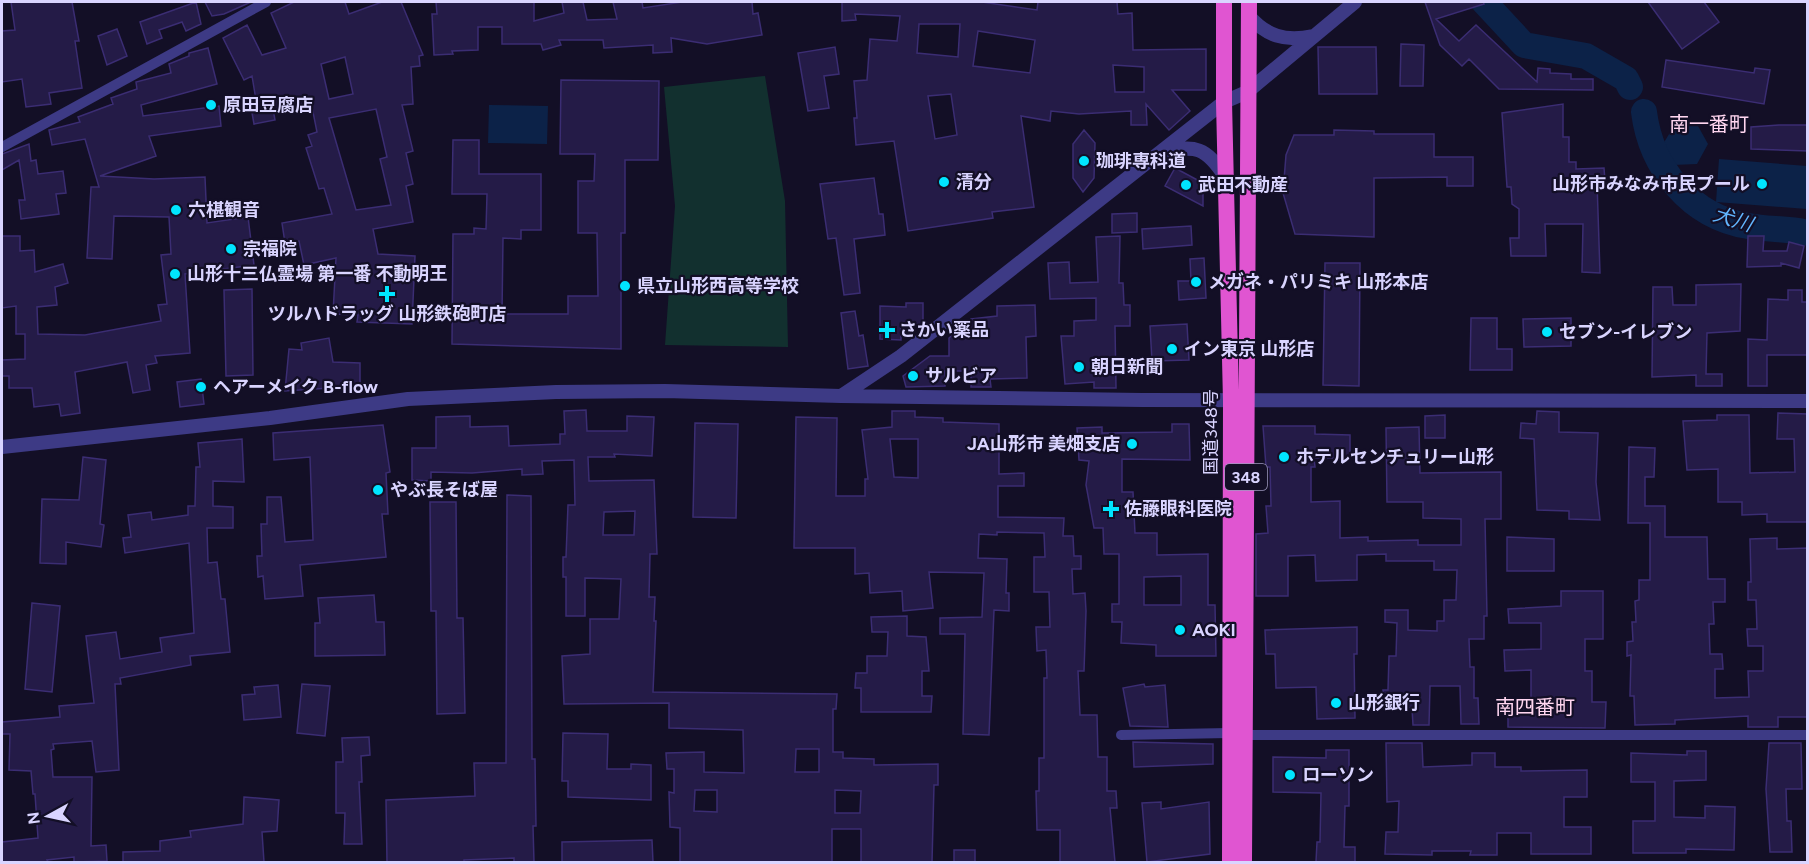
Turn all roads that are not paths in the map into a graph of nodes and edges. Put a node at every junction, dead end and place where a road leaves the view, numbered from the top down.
1 (266, 2) edge
2 (1224, 2) edge
3 (1355, 2) edge
4 (1249, 8) edge
5 (1316, 36) junction
6 (1247, 92) junction
7 (1224, 102) junction
8 (2, 147) edge
9 (1155, 154) junction
10 (1227, 180) junction
11 (841, 396) junction
12 (1239, 400) junction
13 (1808, 401) edge
14 (2, 447) edge
15 (1236, 734) junction
16 (1121, 735) dead end
17 (1808, 735) edge
18 (1230, 862) edge
19 (1244, 862) edge

1 - 8 street
2 - 7 highway, 国道348号 / 348
3 - 5 street
4 - 5 street
4 - 6 highway, 国道348号 / 348
5 - 6 street
6 - 7 street
6 - 12 highway, 国道348号 / 348
7 - 9 street
7 - 10 highway, 国道348号 / 348
9 - 10 street
9 - 11 street
10 - 12 highway, 国道348号 / 348
11 - 12 street
11 - 14 street
12 - 13 street
12 - 15 highway, 国道348号 / 348
15 - 16 street
15 - 17 street
15 - 18 highway, 国道348号 / 348
15 - 19 highway, 国道348号 / 348

